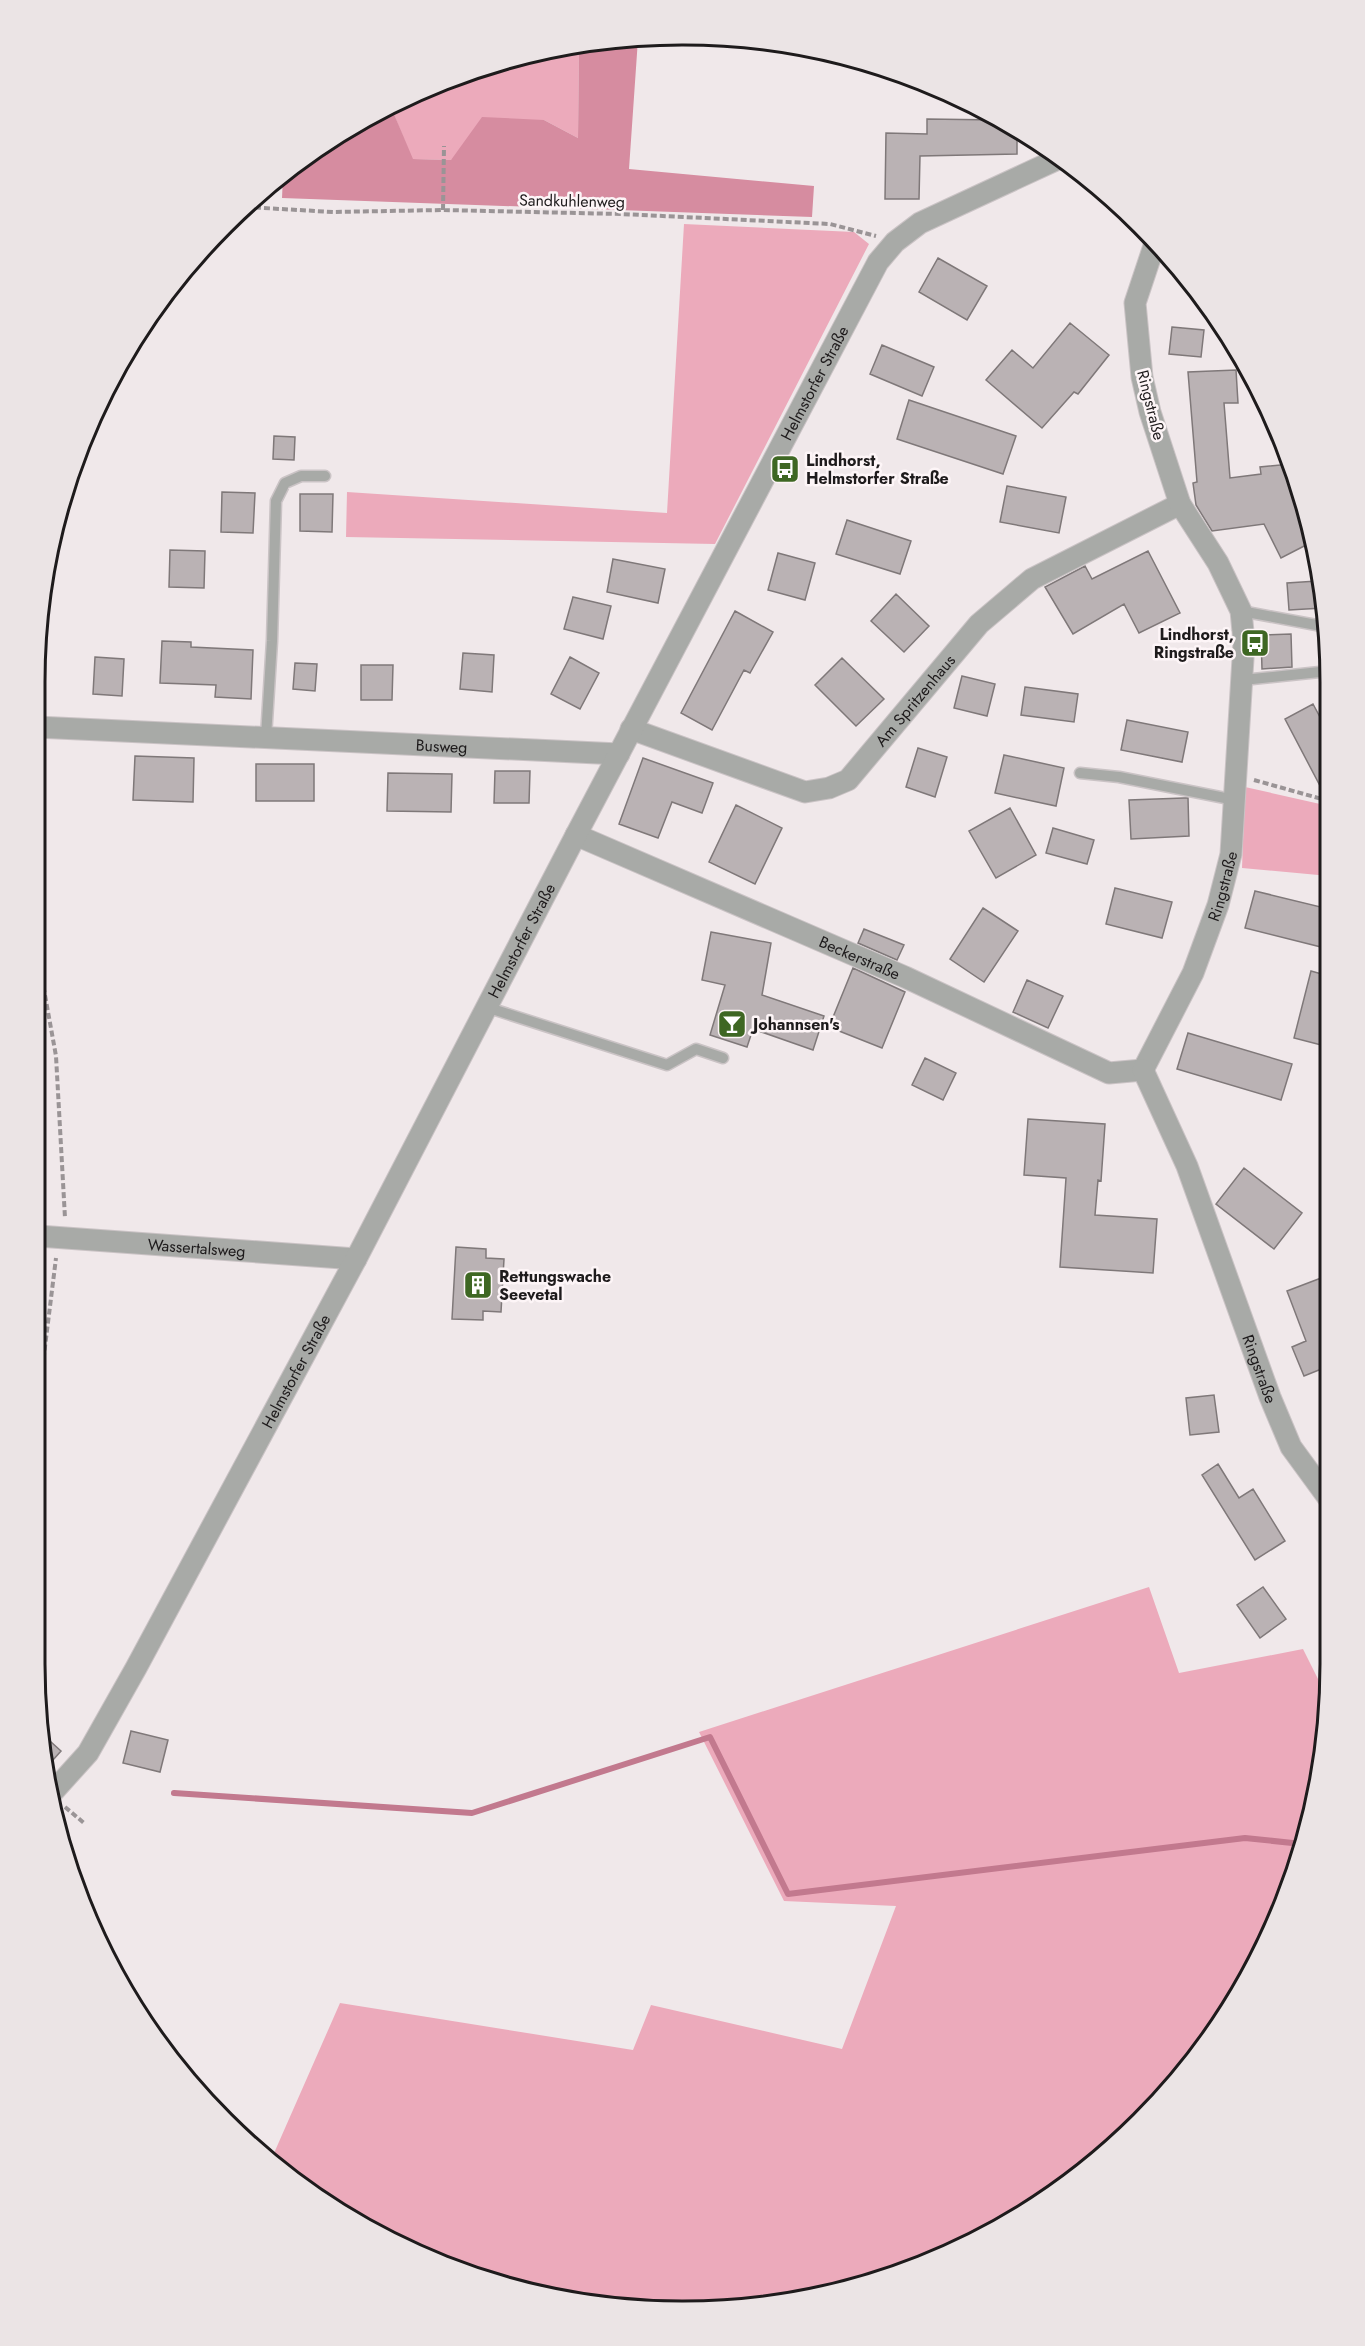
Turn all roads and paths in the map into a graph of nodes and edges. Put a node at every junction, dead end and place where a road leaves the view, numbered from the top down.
1 (444, 146) dead end
2 (1051, 162) edge
3 (257, 208) edge
4 (443, 210) junction
5 (895, 242) junction
6 (1152, 252) edge
7 (325, 476) dead end
8 (1180, 504) junction
9 (1241, 611) junction
10 (1317, 625) edge
11 (1320, 672) edge
12 (1243, 680) junction
13 (45, 727) edge
14 (631, 729) junction
15 (267, 737) junction
16 (619, 754) junction
17 (1080, 773) dead end
18 (1236, 774) junction
19 (1320, 798) edge
20 (1235, 800) junction
21 (576, 835) junction
22 (45, 995) edge
23 (486, 1007) junction
24 (723, 1058) dead end
25 (1143, 1070) junction
26 (45, 1237) edge
27 (61, 1238) junction
28 (356, 1259) junction
29 (45, 1341) edge
30 (1320, 1487) edge
31 (57, 1787) edge

1 - 4 path
2 - 5 street, Helmstorfer Straße
3 - 4 path, Sandkuhlenweg
4 - 5 path, Sandkuhlenweg
5 - 14 street, Helmstorfer Straße
6 - 8 street, Ringstraße
7 - 15 lane
8 - 9 street, Ringstraße
8 - 14 street, Am Spritzenhaus
9 - 10 lane
9 - 12 street, Ringstraße
11 - 12 lane
12 - 18 street, Ringstraße
13 - 15 street, Busweg
14 - 16 street, Helmstorfer Straße
15 - 16 street, Busweg
16 - 21 street, Helmstorfer Straße
17 - 20 lane
18 - 19 path
18 - 20 street, Ringstraße
20 - 25 street, Ringstraße
21 - 23 street, Helmstorfer Straße
21 - 25 street, Beckerstraße
22 - 27 path
23 - 24 lane
23 - 28 street, Helmstorfer Straße
25 - 30 street, Ringstraße
26 - 27 street, Wassertalsweg
27 - 28 street, Wassertalsweg
27 - 29 path
28 - 31 street, Helmstorfer Straße

